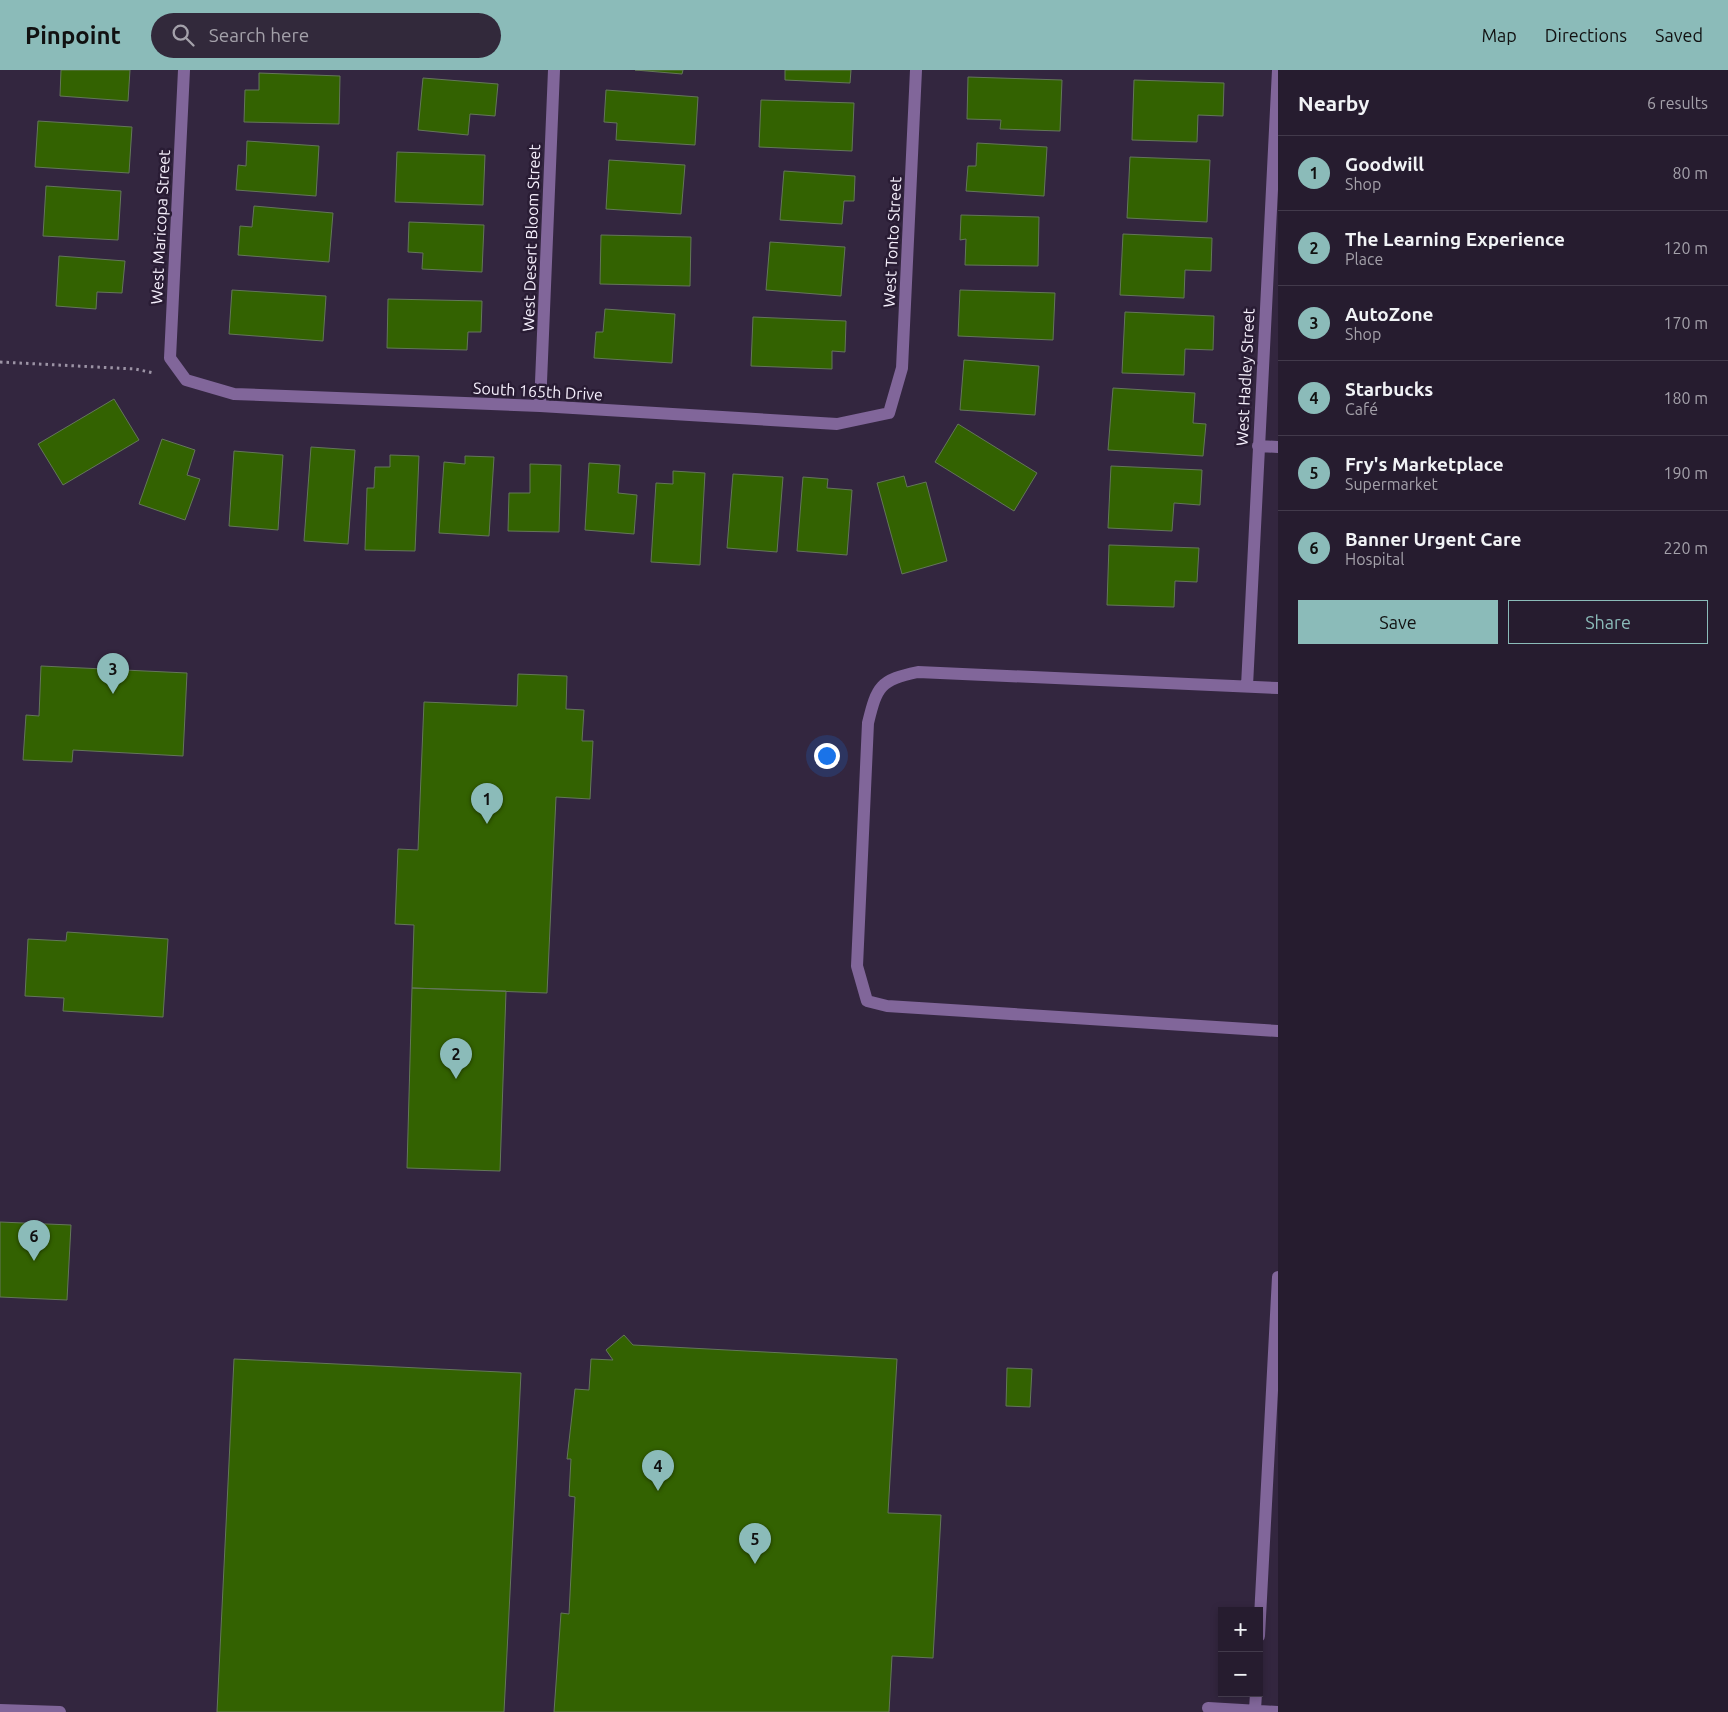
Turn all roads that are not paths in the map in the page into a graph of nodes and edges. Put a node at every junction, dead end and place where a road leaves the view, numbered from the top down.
1 (184, 70) edge
2 (554, 70) edge
3 (916, 70) edge
4 (1278, 70) edge
5 (186, 380) joint
6 (540, 406) junction
7 (889, 413) joint
8 (1258, 446) junction
9 (1278, 447) edge
10 (1247, 686) junction
11 (1278, 688) edge
12 (1278, 1030) edge
13 (1278, 1278) edge
14 (1278, 1291) edge
15 (1261, 1607) edge
16 (1256, 1697) edge
17 (1208, 1708) dead end
18 (0, 1710) edge
19 (1255, 1710) junction
20 (60, 1712) edge
21 (1278, 1712) edge

1 - 5 street, West Maricopa Street
2 - 6 street, West Desert Bloom Street
3 - 7 street, West Tonto Street
4 - 8 street, West Hadley Street
5 - 6 street, South 165th Drive
6 - 7 street, South 165th Drive
8 - 9 street
8 - 10 street, West Hadley Street
10 - 11 street
10 - 12 street
13 - 14 street
14 - 15 street
16 - 19 street
17 - 19 street
18 - 20 street
19 - 21 street

